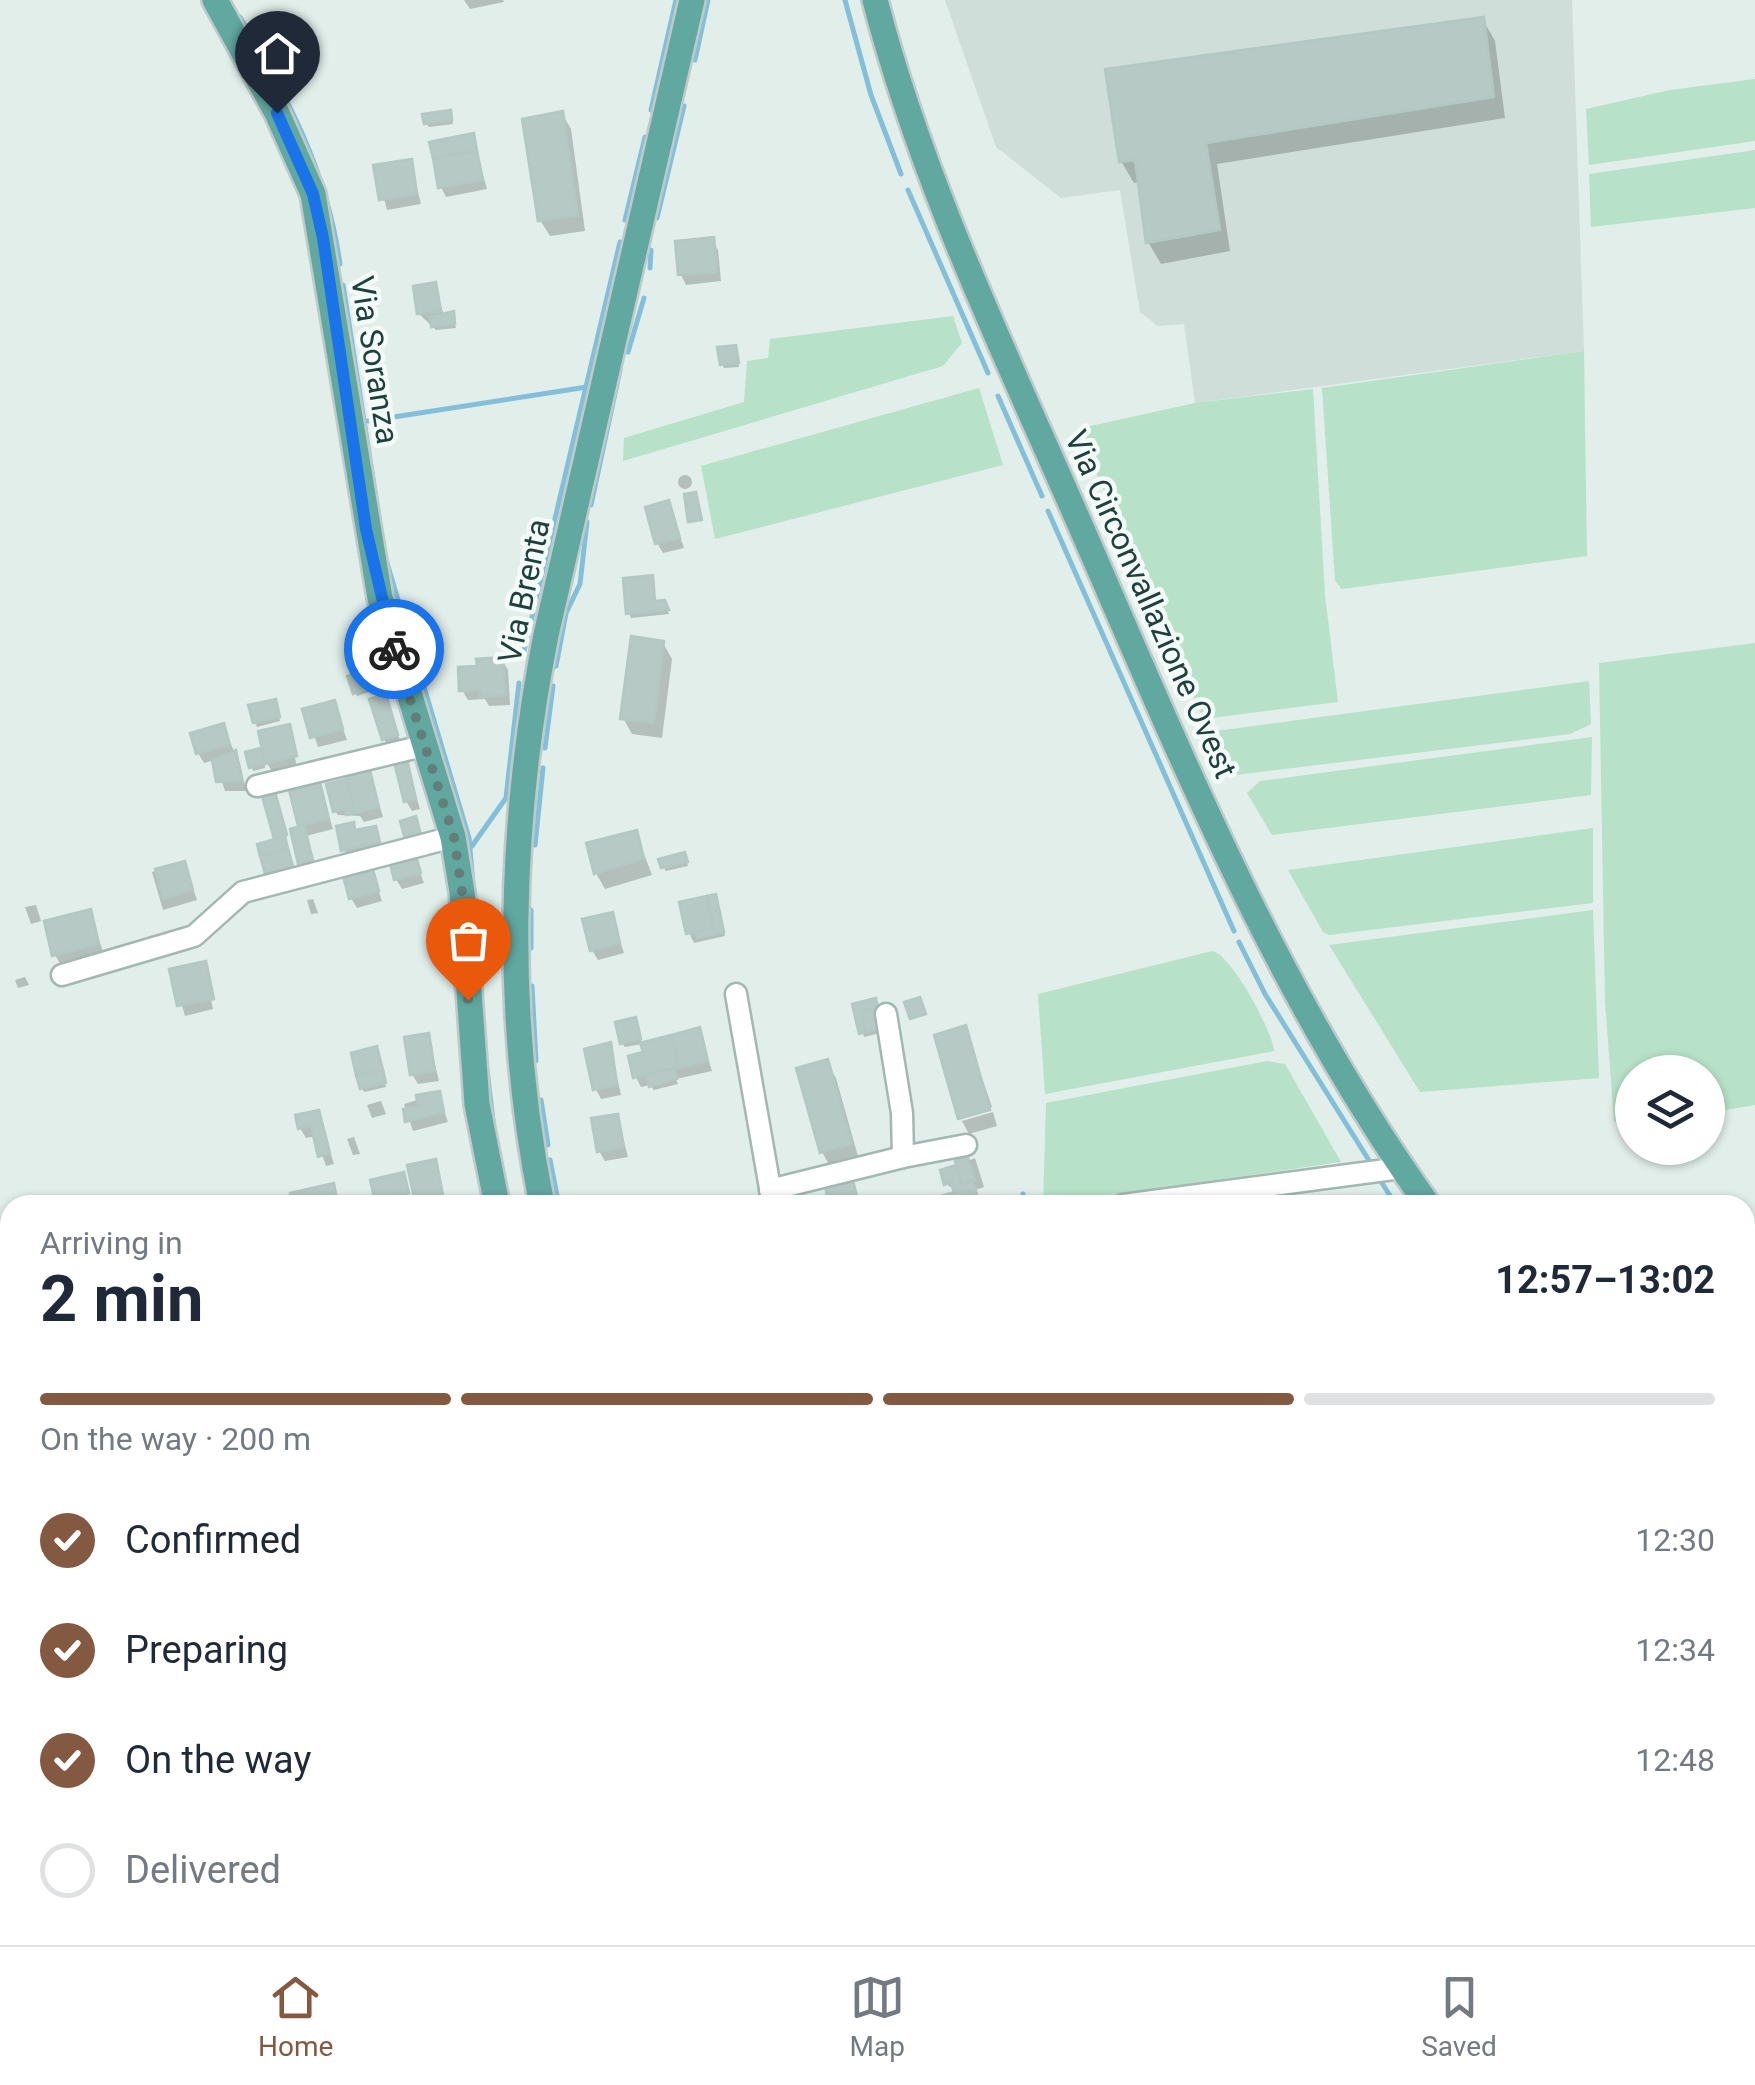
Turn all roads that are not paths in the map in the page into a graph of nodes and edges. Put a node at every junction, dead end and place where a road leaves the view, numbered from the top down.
1 (215, 0) edge
2 (692, 0) edge
3 (875, 0) edge
4 (427, 745) junction
5 (258, 786) dead end
6 (454, 837) junction
7 (62, 975) dead end
8 (736, 994) dead end
9 (886, 1014) dead end
10 (966, 1145) dead end
11 (903, 1157) junction
12 (1401, 1168) junction
13 (494, 1195) edge
14 (540, 1195) edge
15 (772, 1195) edge
16 (779, 1195) edge
17 (1197, 1195) edge
18 (1421, 1195) edge

1 - 4 main road, Via Soranza
2 - 14 main road, Via Brenta
3 - 12 main road, Via Circonvallazione Ovest
4 - 5 street
4 - 6 main road, Via Soranza
6 - 7 street
6 - 13 main road, Via Soranza
8 - 15 street
9 - 11 street
10 - 11 street
11 - 16 street
12 - 17 street
12 - 18 main road, Via Circonvallazione Ovest

